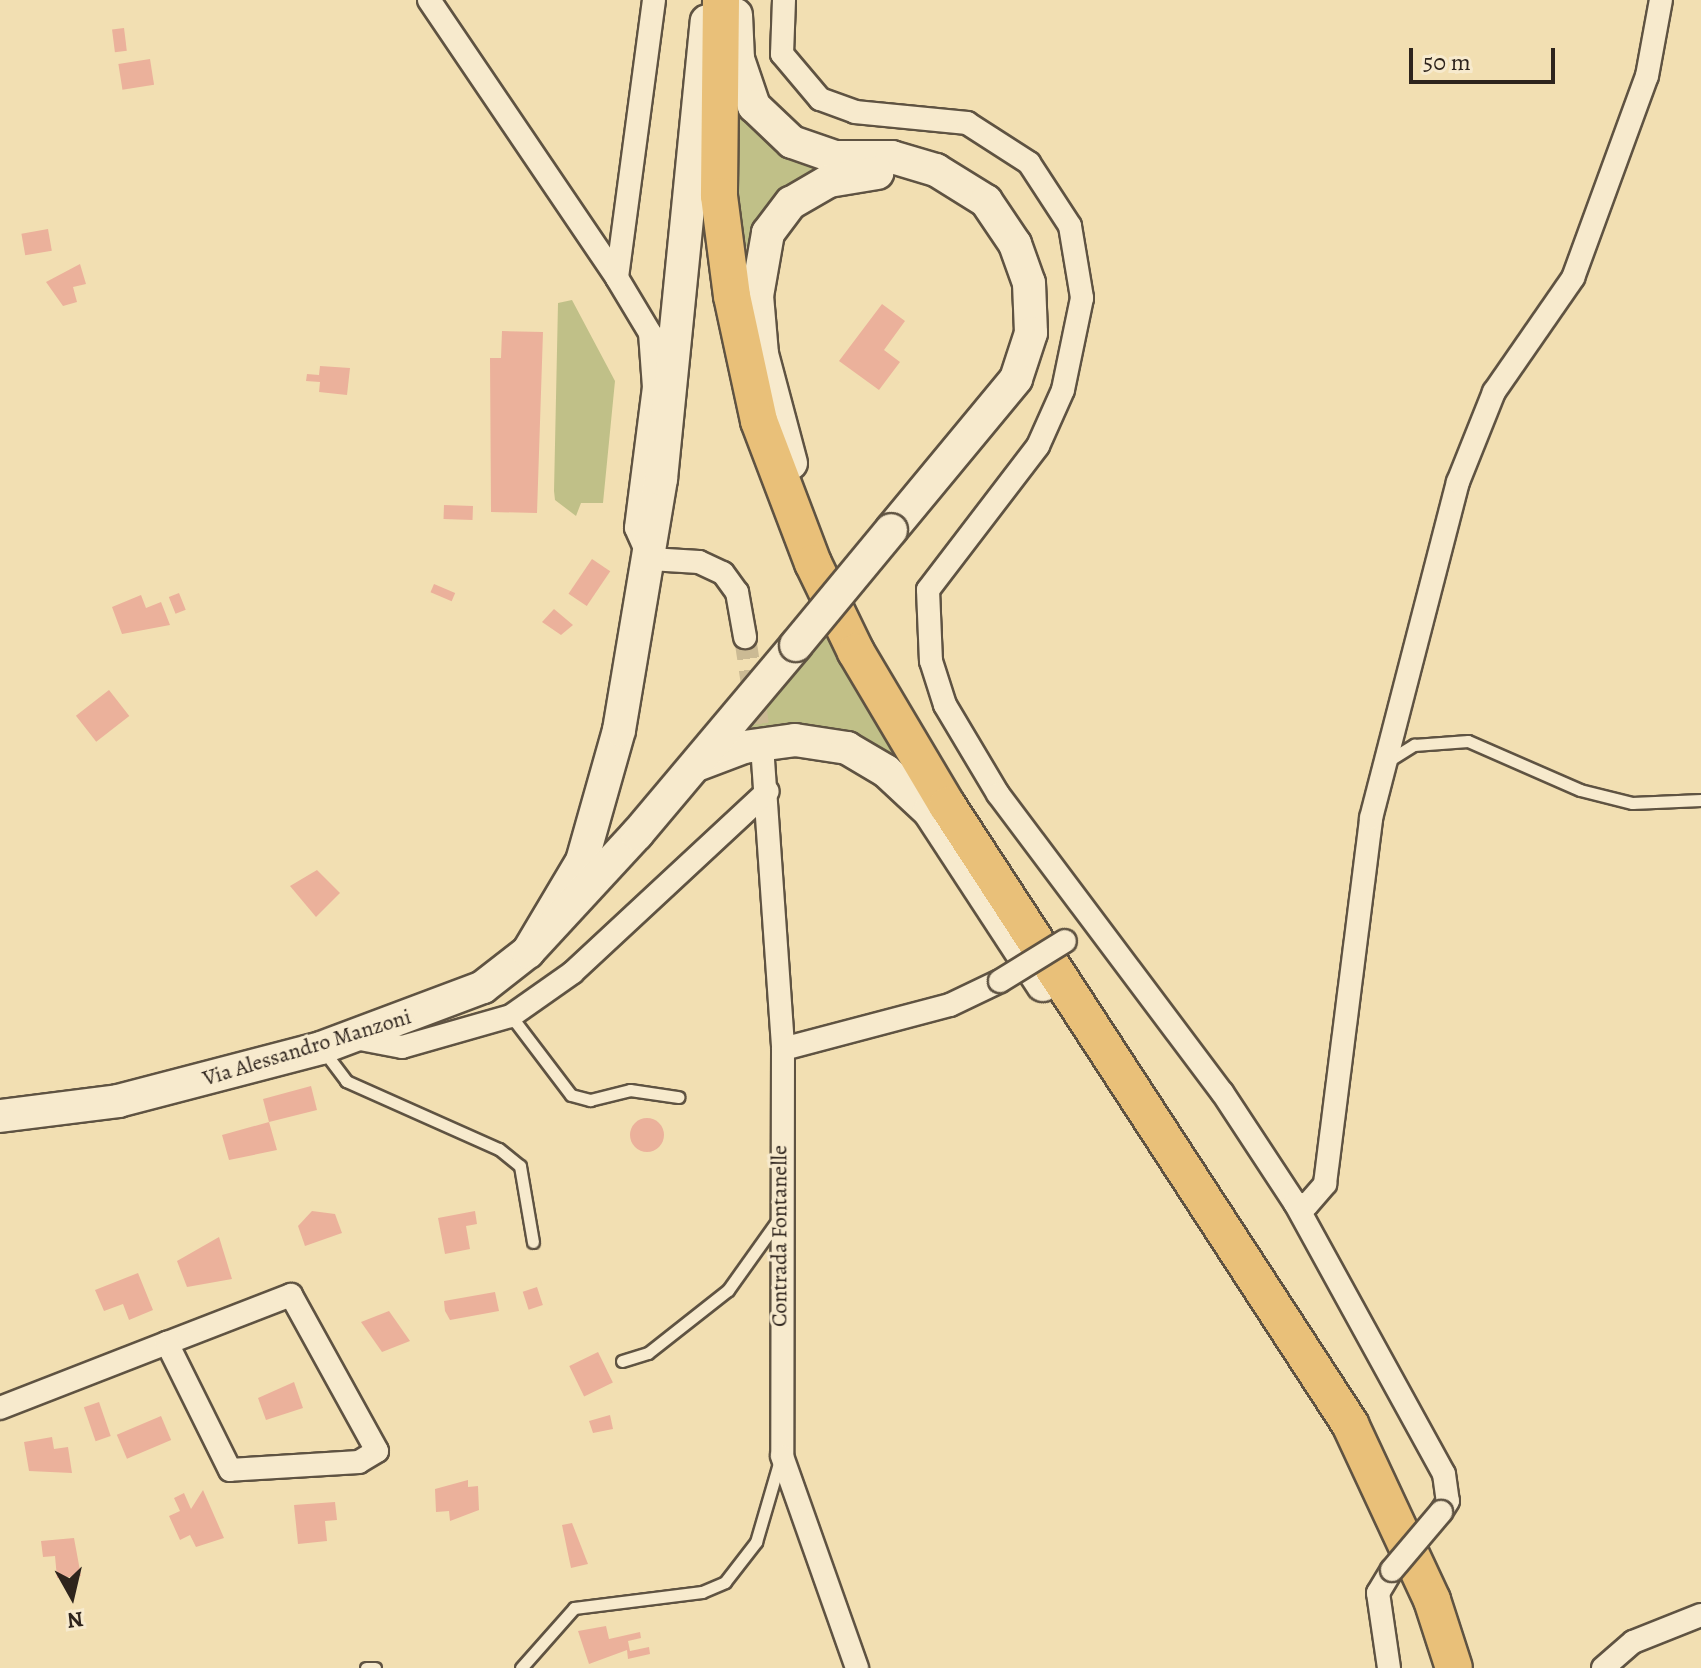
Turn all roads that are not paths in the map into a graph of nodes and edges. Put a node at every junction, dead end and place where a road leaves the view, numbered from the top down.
1 (429, 0) edge
2 (654, 0) edge
3 (709, 0) edge
4 (721, 0) edge
5 (737, 0) edge
6 (784, 0) edge
7 (1661, 0) edge
8 (936, 170) junction
9 (617, 278) junction
10 (791, 506) junction
11 (650, 559) junction
12 (745, 637) tunnel mouth
13 (763, 760) tunnel mouth
14 (1388, 761) junction
15 (699, 764) junction
16 (768, 791) junction
17 (1701, 800) edge
18 (1092, 928) junction
19 (528, 952) junction
20 (511, 1016) junction
21 (355, 1038) junction
22 (321, 1048) junction
23 (783, 1049) junction
24 (678, 1097) dead end
25 (118, 1101) junction
26 (0, 1116) edge
27 (0, 1139) edge
28 (1295, 1203) junction
29 (1209, 1210) junction
30 (778, 1219) junction
31 (533, 1242) dead end
32 (167, 1343) junction
33 (622, 1361) dead end
34 (0, 1408) edge
35 (782, 1456) junction
36 (1701, 1615) edge
37 (366, 1668) edge
38 (375, 1668) edge
39 (521, 1668) edge
40 (857, 1668) edge
41 (1389, 1668) edge
42 (1454, 1668) edge
43 (1603, 1668) edge

1 - 9 street
2 - 9 street
3 - 11 main road
4 - 10 main road
5 - 8 main road
6 - 18 street
7 - 14 street
8 - 10 main road
8 - 15 main road, bridge
9 - 11 street
10 - 29 main road
11 - 12 street
11 - 19 main road
13 - 16 street, Contrada Fontanelle
14 - 17 lane
14 - 28 street
15 - 19 main road
15 - 29 main road
16 - 20 street
16 - 23 street, Contrada Fontanelle
18 - 23 street, bridge
18 - 28 street
19 - 21 main road, Via Alessandro Manzoni
20 - 21 street
20 - 24 lane
21 - 22 main road, Via Alessandro Manzoni
22 - 25 main road, Via Alessandro Manzoni
22 - 31 lane
23 - 30 street, Contrada Fontanelle
25 - 26 main road, Via Alessandro Manzoni
25 - 27 main road, Via Alessandro Manzoni
28 - 41 street, bridge
29 - 42 main road
30 - 33 lane
30 - 35 street, Contrada Fontanelle
32 - 32 street
32 - 34 street
35 - 39 lane
35 - 40 street, Contrada Fontanelle
36 - 43 street
37 - 38 lane

